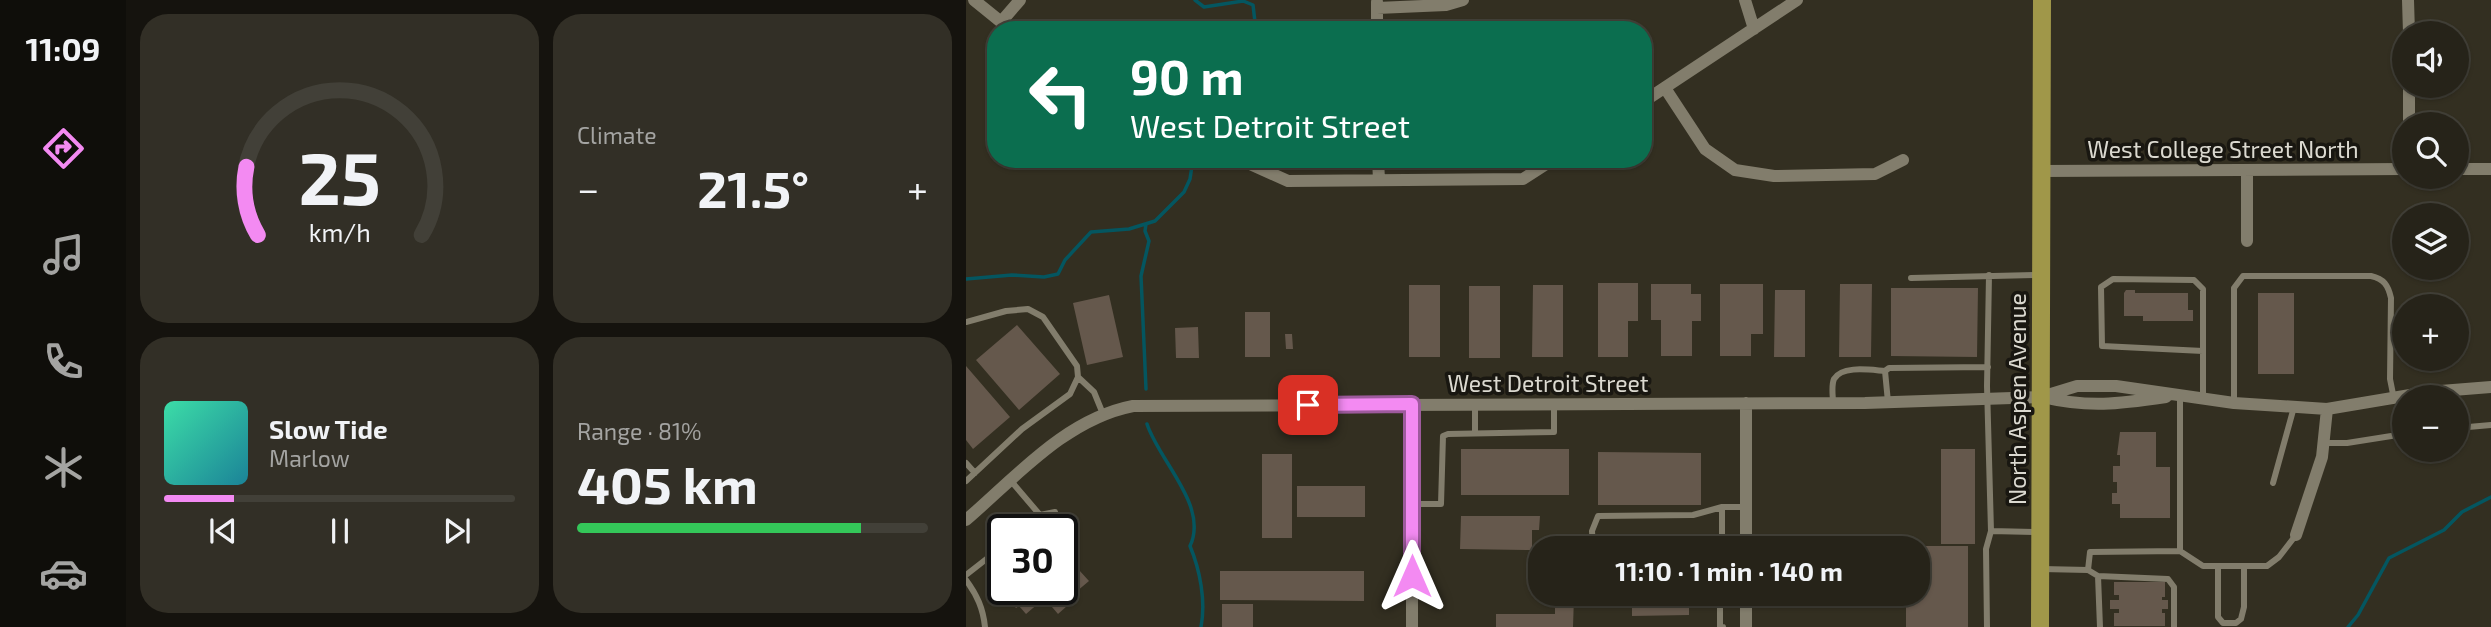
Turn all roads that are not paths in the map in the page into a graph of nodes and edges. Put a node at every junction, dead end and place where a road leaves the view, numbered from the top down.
1 (974, 0) edge
2 (1020, 0) edge
3 (1463, 0) edge
4 (1745, 0) edge
5 (1797, 0) edge
6 (2042, 0) edge
7 (2408, 0) edge
8 (1377, 4) edge
9 (1000, 21) edge
10 (1009, 21) edge
11 (2409, 21) edge
12 (1754, 29) junction
13 (1665, 88) junction
14 (1652, 96) edge
15 (1903, 160) dead end
16 (1259, 168) edge
17 (1378, 168) edge
18 (1540, 168) edge
19 (2392, 169) edge
20 (2469, 169) edge
21 (2491, 169) edge
22 (2247, 170) junction
23 (2042, 171) junction
24 (1379, 180) junction
25 (2247, 241) dead end
26 (1989, 275) junction
27 (2042, 275) junction
28 (1911, 278) dead end
29 (966, 322) edge
30 (2203, 351) junction
31 (1988, 367) junction
32 (1885, 371) junction
33 (1078, 377) junction
34 (2491, 387) edge
35 (2392, 389) edge
36 (2469, 389) edge
37 (2180, 395) junction
38 (2041, 397) junction
39 (2203, 399) junction
40 (2392, 399) edge
41 (1989, 400) junction
42 (1888, 402) junction
43 (1746, 403) junction
44 (1833, 403) junction
45 (2234, 403) junction
46 (1412, 404) junction
47 (1475, 404) junction
48 (1555, 404) junction
49 (2294, 407) junction
50 (2327, 409) junction
51 (1103, 414) junction
52 (2491, 425) edge
53 (2469, 427) edge
54 (1475, 433) junction
55 (2392, 435) edge
56 (2324, 443) junction
57 (966, 463) edge
58 (975, 473) junction
59 (966, 481) edge
60 (1011, 481) junction
61 (2273, 483) dead end
62 (1412, 504) junction
63 (1746, 507) junction
64 (1721, 508) junction
65 (1055, 512) dead end
66 (1039, 514) edge
67 (1045, 514) edge
68 (966, 520) edge
69 (1992, 531) junction
70 (2041, 532) junction
71 (2296, 535) joint
72 (1592, 536) edge
73 (1721, 536) edge
74 (1746, 536) edge
75 (2180, 551) junction
76 (987, 559) edge
77 (2244, 566) junction
78 (2218, 567) junction
79 (2041, 569) junction
80 (2088, 570) junction
81 (2098, 576) junction
82 (966, 577) edge
83 (1720, 606) edge
84 (1746, 606) edge
85 (985, 627) edge
86 (1412, 627) edge
87 (1723, 627) edge
88 (1746, 627) edge
89 (1987, 627) edge
90 (2040, 627) edge
91 (2100, 627) edge
92 (2174, 627) edge

1 - 9 street
2 - 10 street
3 - 8 street
4 - 12 street
5 - 12 street
6 - 23 main road, North Aspen Avenue
7 - 11 street
12 - 13 street
13 - 14 street
13 - 15 street
16 - 24 street
17 - 24 street
18 - 24 street
19 - 22 street, West College Street North
20 - 21 street
22 - 23 street, West College Street North
22 - 25 street
23 - 27 main road, North Aspen Avenue
26 - 27 lane
26 - 28 lane
26 - 31 lane
27 - 38 main road, North Aspen Avenue
29 - 33 lane
30 - 30 lane
30 - 39 lane
31 - 32 lane
31 - 41 lane
32 - 42 lane
32 - 44 lane
33 - 51 lane
33 - 58 lane
34 - 36 street, West Detroit Street
35 - 45 lane
37 - 38 street, West Detroit Street
37 - 38 street, West Detroit Street
37 - 39 street, West Detroit Street
37 - 75 lane
38 - 41 street, West Detroit Street
38 - 70 main road, North Aspen Avenue
39 - 45 street, West Detroit Street
40 - 50 street, West Detroit Street
41 - 42 street, West Detroit Street
41 - 69 lane
42 - 44 street, West Detroit Street
43 - 44 street, West Detroit Street
43 - 48 street, West Detroit Street
43 - 63 street
45 - 49 street, West Detroit Street
46 - 47 street, West Detroit Street
46 - 51 street, West Detroit Street
46 - 62 street
47 - 48 street, West Detroit Street
47 - 54 lane
48 - 54 lane
49 - 50 street, West Detroit Street
49 - 61 lane
50 - 56 street
51 - 60 street, West Detroit Street
52 - 53 lane
54 - 62 lane
55 - 56 lane
56 - 71 street
57 - 58 lane
58 - 59 lane
60 - 66 lane
60 - 68 street, West Detroit Street
62 - 86 street
63 - 64 lane
63 - 74 street
64 - 72 lane
64 - 73 lane
65 - 67 lane
69 - 70 lane
69 - 89 lane
70 - 79 main road, North Aspen Avenue
71 - 77 lane
75 - 78 lane
75 - 80 lane
76 - 82 lane
77 - 78 lane
77 - 78 lane
79 - 80 lane
79 - 90 main road, North Aspen Avenue
80 - 81 lane
81 - 91 lane
81 - 92 lane
82 - 85 lane
83 - 87 lane
84 - 88 street

